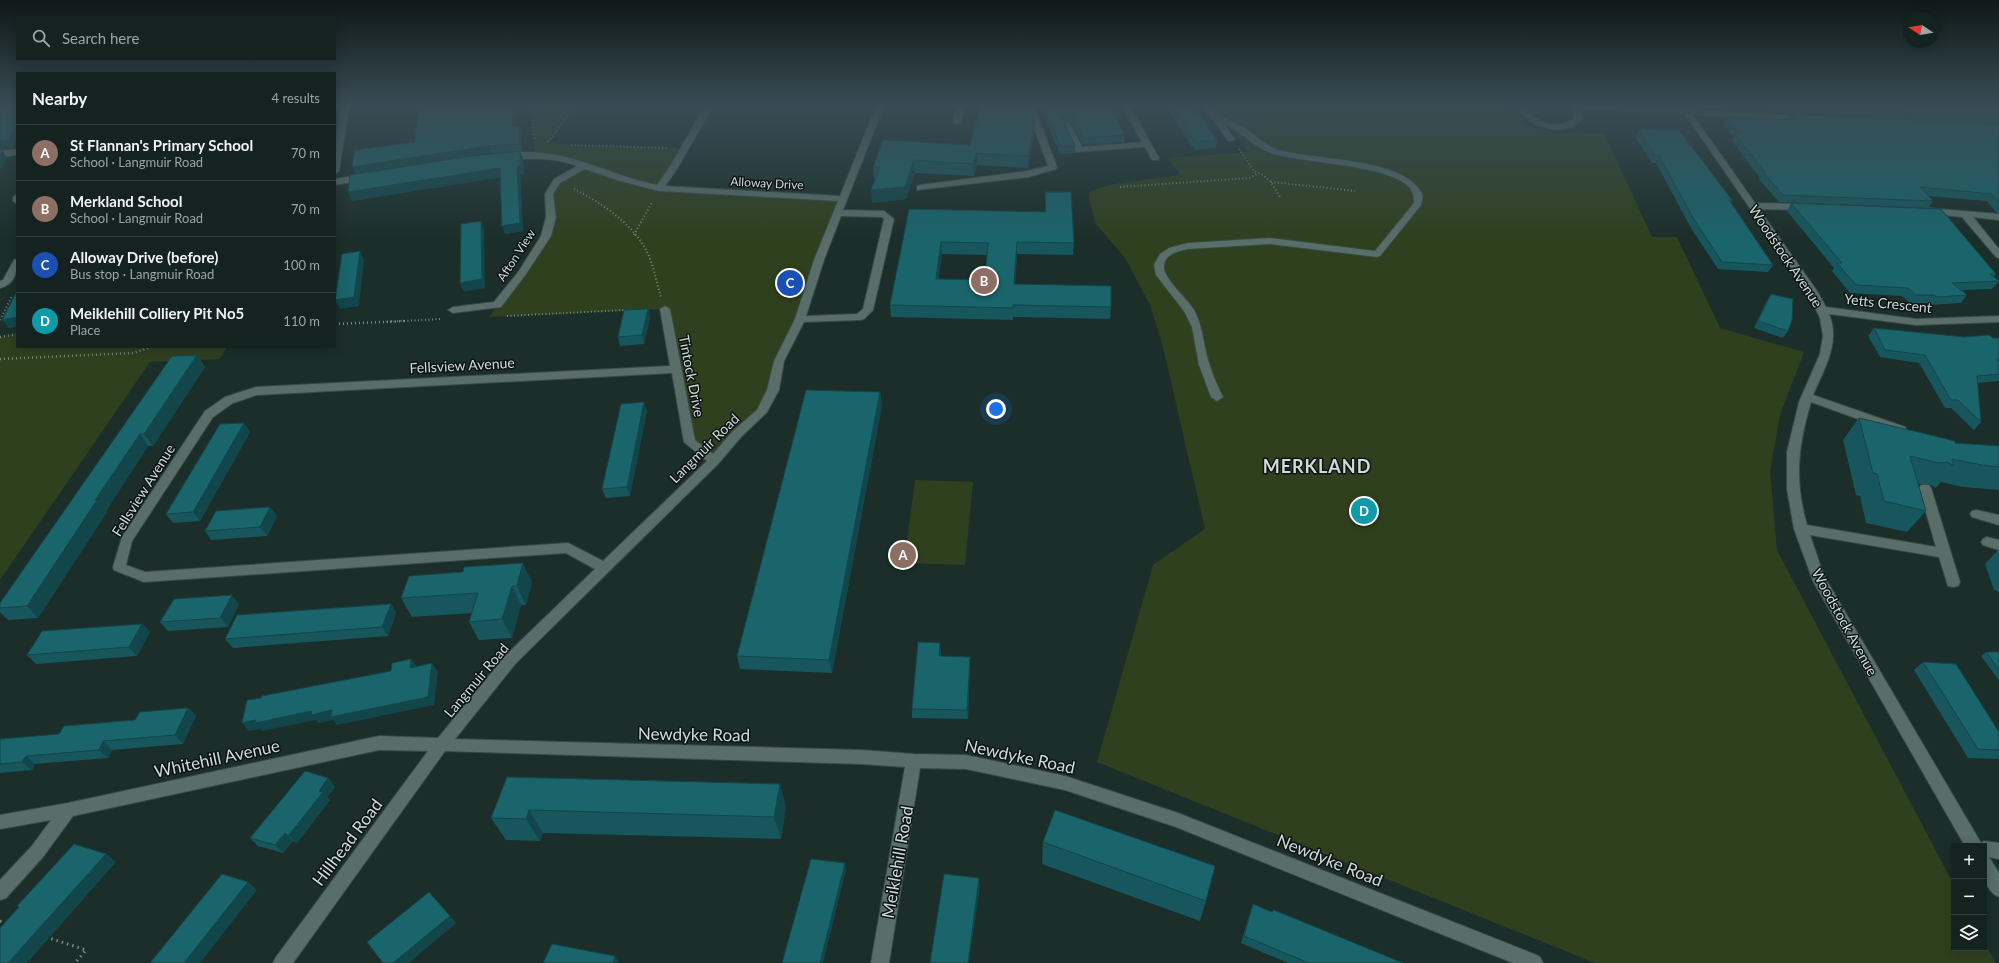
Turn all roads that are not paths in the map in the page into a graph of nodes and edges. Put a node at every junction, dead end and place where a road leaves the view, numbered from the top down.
1 (338, 151) edge
2 (683, 151) edge
3 (863, 151) edge
4 (1047, 151) edge
5 (1151, 151) edge
6 (1272, 151) edge
7 (1714, 151) edge
8 (16, 152) edge
9 (0, 154) edge
10 (499, 157) edge
11 (1155, 158) dead end
12 (336, 165) edge
13 (585, 165) junction
14 (374, 176) edge
15 (336, 182) edge
16 (659, 188) junction
17 (920, 188) dead end
18 (844, 199) junction
19 (1753, 206) junction
20 (1817, 208) edge
21 (1919, 210) edge
22 (839, 213) junction
23 (1964, 213) junction
24 (1999, 217) edge
25 (1999, 256) edge
26 (16, 264) edge
27 (0, 285) edge
28 (665, 309) road end
29 (453, 310) dead end
30 (1823, 310) junction
31 (800, 319) junction
32 (1999, 319) edge
33 (675, 369) junction
34 (1217, 397) dead end
35 (1807, 397) junction
36 (1912, 434) edge
37 (714, 461) junction
38 (1925, 488) dead end
39 (1976, 514) dead end
40 (1999, 520) edge
41 (1800, 529) junction
42 (1944, 553) junction
43 (604, 568) junction
44 (1952, 582) dead end
45 (442, 744) junction
46 (914, 761) junction
47 (68, 810) junction
48 (0, 822) edge
49 (1972, 843) edge
50 (1987, 849) edge
51 (1999, 851) edge
52 (1987, 868) edge
53 (1999, 889) edge
54 (0, 892) edge
55 (282, 963) edge
56 (880, 963) edge
57 (1534, 963) edge

1 - 12 street
2 - 16 street
3 - 18 street, Langmuir Road
4 - 17 street
5 - 11 street
6 - 34 street
7 - 19 street, Woodstock Avenue
8 - 9 street
10 - 13 street, Alloway Drive
13 - 16 street, Alloway Drive
13 - 29 street, Afton View
14 - 15 street
16 - 18 street, Alloway Drive
18 - 22 street, Langmuir Road
19 - 20 street
19 - 30 street, Woodstock Avenue
21 - 23 street
22 - 31 street, Langmuir Road
22 - 31 street
23 - 24 street
23 - 25 street
26 - 27 street
28 - 33 street, Tintock Drive
30 - 32 street, Yetts Crescent
30 - 35 street, Woodstock Avenue
31 - 37 street, Langmuir Road
33 - 37 street, Tintock Drive
33 - 43 street, Fellsview Avenue
35 - 36 street
35 - 41 street, Woodstock Avenue
37 - 43 street, Langmuir Road
38 - 42 street
39 - 40 street
41 - 42 street
41 - 49 street, Woodstock Avenue
42 - 44 street
43 - 45 street, Langmuir Road
45 - 46 street, Newdyke Road
45 - 47 street, Whitehill Avenue
45 - 55 street, Hillhead Road
46 - 56 street, Meiklehill Road
46 - 57 street, Newdyke Road
47 - 48 street, Whitehill Avenue
47 - 54 street
50 - 51 street
52 - 53 street

